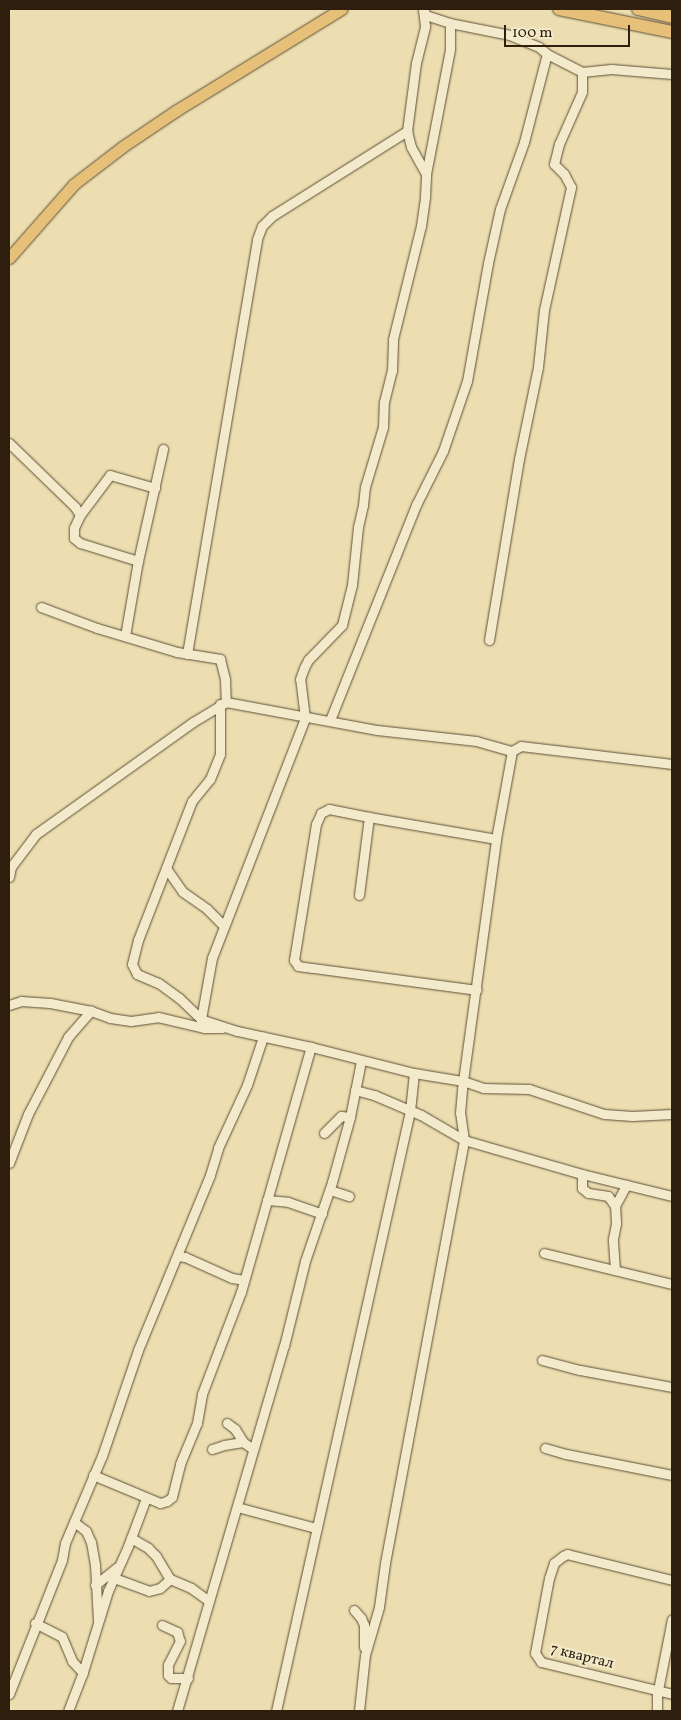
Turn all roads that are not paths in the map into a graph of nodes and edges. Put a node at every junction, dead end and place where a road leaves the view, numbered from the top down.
1 (423, 9) edge
2 (559, 9) edge
3 (638, 9) edge
4 (336, 10) edge
5 (672, 17) edge
6 (450, 23) junction
7 (672, 32) edge
8 (547, 54) junction
9 (582, 72) junction
10 (672, 74) edge
11 (407, 131) junction
12 (426, 174) junction
13 (9, 258) edge
14 (9, 444) edge
15 (163, 449) dead end
16 (155, 488) junction
17 (80, 515) junction
18 (138, 561) junction
19 (41, 607) dead end
20 (125, 636) junction
21 (489, 640) dead end
22 (187, 654) junction
23 (223, 703) junction
24 (305, 718) junction
25 (330, 720) junction
26 (512, 751) junction
27 (672, 764) edge
28 (369, 817) junction
29 (496, 839) junction
30 (166, 868) junction
31 (9, 877) edge
32 (359, 895) dead end
33 (224, 926) junction
34 (477, 990) junction
35 (9, 1005) edge
36 (91, 1011) junction
37 (201, 1019) junction
38 (228, 1028) junction
39 (263, 1037) junction
40 (311, 1047) junction
41 (360, 1061) junction
42 (414, 1073) junction
43 (463, 1080) junction
44 (356, 1090) junction
45 (410, 1111) junction
46 (672, 1114) edge
47 (350, 1117) junction
48 (324, 1133) dead end
49 (464, 1140) junction
50 (9, 1163) edge
51 (582, 1174) junction
52 (626, 1185) junction
53 (330, 1190) junction
54 (349, 1196) dead end
55 (672, 1196) edge
56 (267, 1200) junction
57 (615, 1206) junction
58 (322, 1214) junction
59 (544, 1253) dead end
60 (177, 1256) junction
61 (615, 1270) junction
62 (244, 1280) junction
63 (672, 1284) edge
64 (542, 1360) dead end
65 (672, 1387) edge
66 (227, 1423) dead end
67 (243, 1442) junction
68 (545, 1448) dead end
69 (212, 1449) dead end
70 (254, 1449) junction
71 (93, 1475) junction
72 (672, 1475) edge
73 (146, 1498) junction
74 (237, 1506) junction
75 (74, 1522) junction
76 (316, 1528) junction
77 (131, 1538) junction
78 (118, 1567) junction
79 (114, 1578) junction
80 (170, 1579) junction
81 (672, 1580) edge
82 (95, 1585) junction
83 (209, 1601) junction
84 (354, 1610) dead end
85 (361, 1618) junction
86 (672, 1619) edge
87 (98, 1620) junction
88 (375, 1620) junction
89 (35, 1623) junction
90 (162, 1625) dead end
91 (365, 1655) junction
92 (83, 1673) junction
93 (188, 1678) junction
94 (659, 1690) junction
95 (9, 1694) edge
96 (672, 1694) edge
97 (68, 1711) edge
98 (177, 1711) edge
99 (276, 1711) edge
100 (359, 1711) edge
101 (657, 1711) edge

1 - 6 street
1 - 11 street
2 - 7 highway
3 - 5 highway
4 - 13 main road
6 - 8 street
6 - 12 street
8 - 9 street
8 - 25 street
9 - 10 street
9 - 21 street
11 - 12 street
11 - 22 street
12 - 24 street
14 - 17 street
15 - 16 street
16 - 17 street
16 - 18 street
17 - 18 street
18 - 20 street
19 - 20 street
20 - 22 street
22 - 23 street
23 - 24 street
23 - 30 street
23 - 31 street
24 - 25 street
24 - 33 street
25 - 26 street
26 - 27 street
26 - 29 street
28 - 29 street
28 - 32 street
28 - 34 street
29 - 34 street
30 - 33 street
30 - 37 street
33 - 37 street
34 - 43 street
35 - 36 street
36 - 38 street
36 - 50 street
37 - 38 street
38 - 39 street
39 - 40 street
39 - 60 street
40 - 41 street
40 - 56 street
41 - 42 street
41 - 44 street
42 - 43 street
42 - 45 street
43 - 46 street
43 - 49 street
44 - 45 street
44 - 47 street
45 - 49 street
45 - 76 street
47 - 48 street
47 - 53 street
49 - 51 street
49 - 88 street
51 - 52 street
51 - 57 street
52 - 55 street
52 - 57 street
53 - 54 street
53 - 58 street
56 - 58 street
56 - 62 street
57 - 61 street
58 - 70 street
59 - 61 street
60 - 62 street
60 - 71 street
61 - 63 street
62 - 73 street
64 - 65 street
66 - 67 street
67 - 69 street
67 - 70 street
68 - 72 street
70 - 74 street
71 - 73 street
71 - 75 street
73 - 77 street
74 - 76 street
74 - 83 street
75 - 82 street
75 - 89 street
76 - 99 street
77 - 78 street
77 - 80 street
78 - 79 street
78 - 82 street
79 - 80 street
79 - 87 street
80 - 83 street
81 - 94 street, 7 квартал
82 - 87 street
83 - 93 street
84 - 85 street
85 - 88 street
85 - 91 street
86 - 94 street
87 - 92 street
88 - 91 street
89 - 92 street
89 - 95 street
90 - 93 street
91 - 100 street
92 - 97 street
93 - 98 street
94 - 96 street, 7 квартал
94 - 101 street

